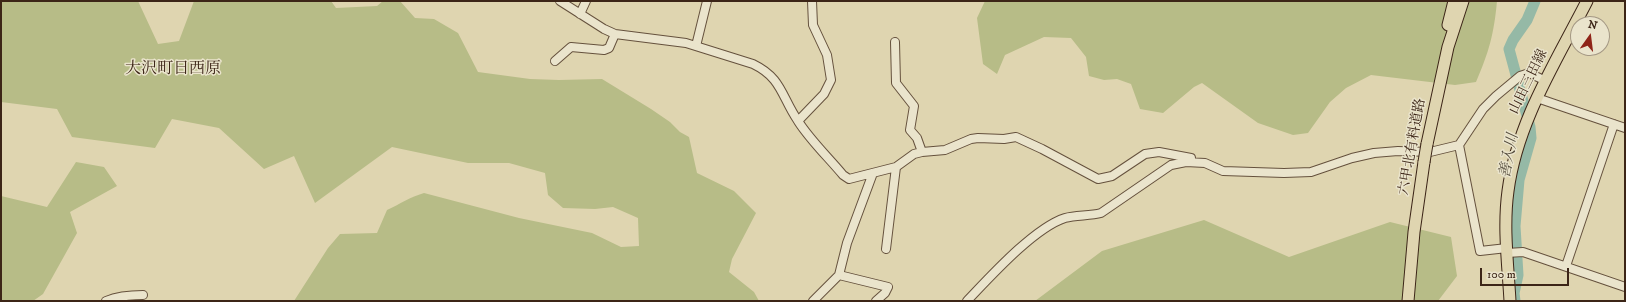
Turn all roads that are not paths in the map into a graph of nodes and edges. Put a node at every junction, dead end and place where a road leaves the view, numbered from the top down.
1 (560, 1) edge
2 (586, 1) edge
3 (707, 1) edge
4 (812, 1) edge
5 (1454, 1) edge
6 (1463, 1) edge
7 (1470, 1) edge
8 (1588, 1) edge
9 (580, 14) junction
10 (615, 34) junction
11 (895, 42) dead end
12 (696, 46) junction
13 (1448, 47) junction
14 (555, 61) dead end
15 (1546, 81) junction
16 (1537, 98) junction
17 (1432, 114) junction
18 (798, 121) junction
19 (1614, 124) junction
20 (1625, 128) edge
21 (1458, 145) junction
22 (922, 152) junction
23 (1192, 162) junction
24 (896, 167) junction
25 (873, 173) junction
26 (886, 249) dead end
27 (1507, 250) junction
28 (1566, 266) junction
29 (839, 275) junction
30 (1625, 287) edge
31 (143, 295) dead end
32 (106, 301) edge
33 (813, 301) edge
34 (876, 301) edge
35 (967, 301) edge
36 (1408, 301) edge
37 (1510, 301) edge

1 - 9 street
2 - 9 street
3 - 12 street
4 - 18 street
5 - 17 main road
6 - 13 main road, 六甲北有料道路
7 - 13 main road
8 - 15 main road, 山田三田線
9 - 10 street
10 - 12 street
10 - 14 street
11 - 22 street
12 - 18 street
13 - 17 main road, 六甲北有料道路
15 - 16 main road, 山田三田線
15 - 21 street
16 - 19 street
16 - 27 main road, 山田三田線
17 - 36 main road, 六甲北有料道路, bridge
18 - 25 street
19 - 20 street
19 - 28 street
21 - 23 street
21 - 27 street
22 - 23 street
22 - 24 street
23 - 35 street
24 - 25 street
24 - 26 street
25 - 29 street
27 - 28 street
27 - 37 main road, 山田三田線
28 - 30 street
29 - 33 street
29 - 34 street
31 - 32 street

